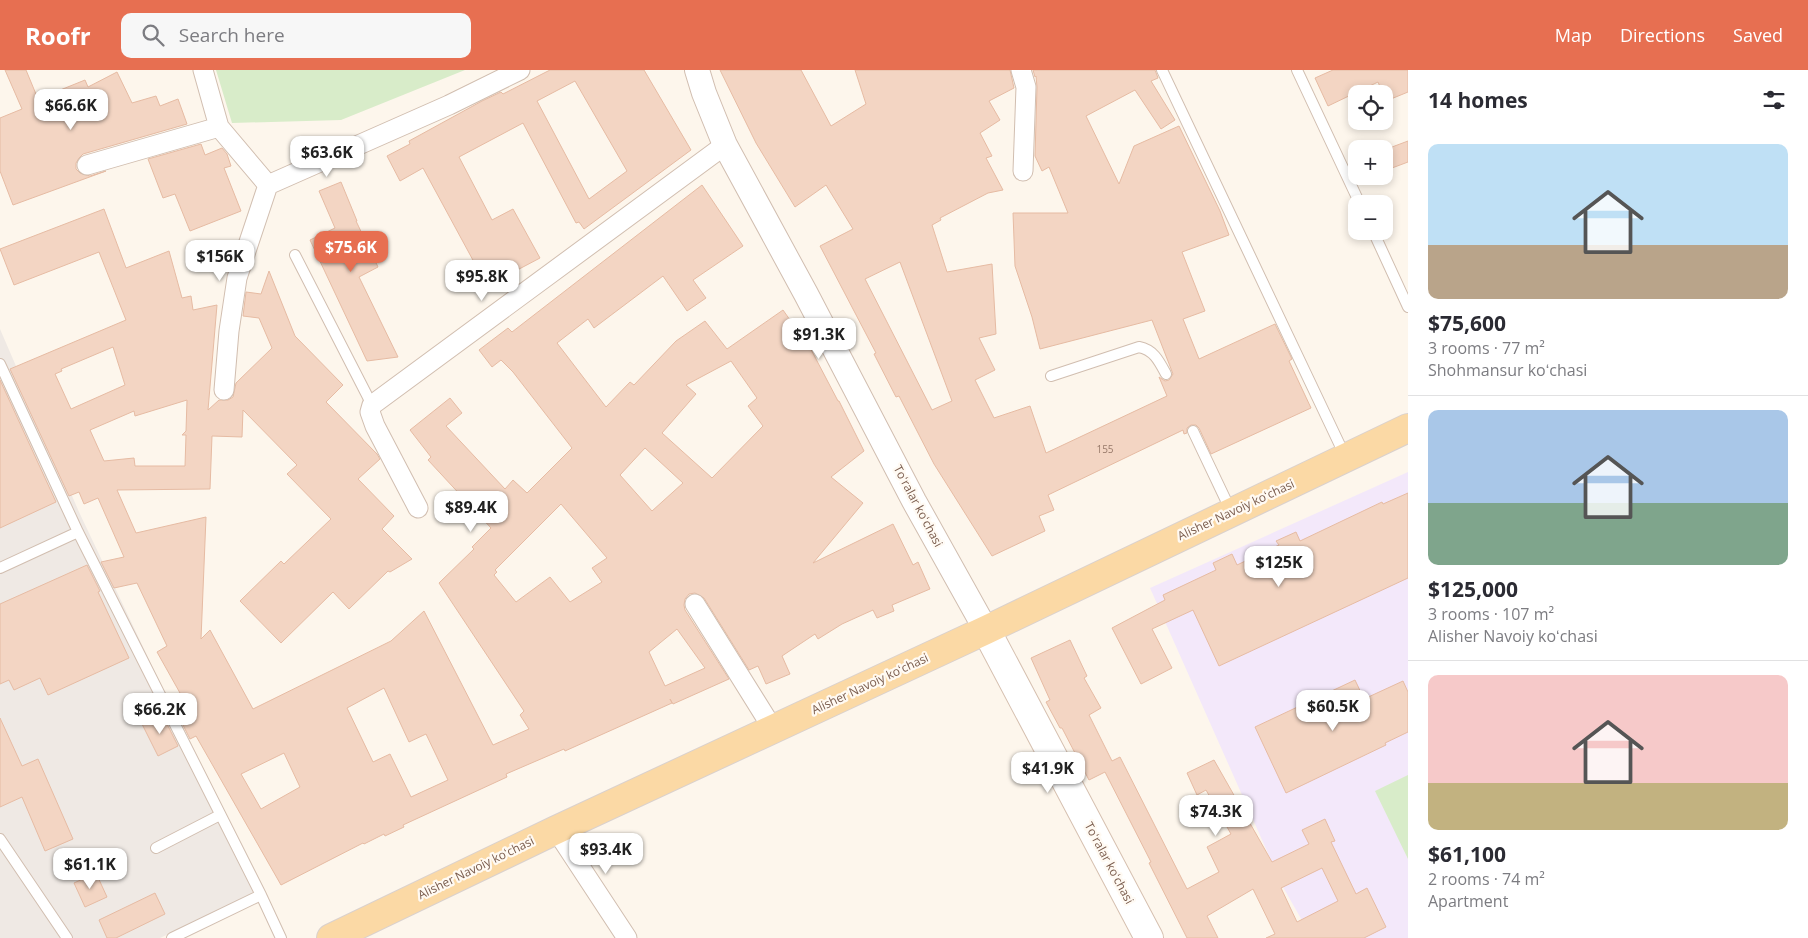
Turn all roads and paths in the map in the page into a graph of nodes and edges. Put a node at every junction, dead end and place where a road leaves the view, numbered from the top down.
1 (202, 70) edge
2 (520, 70) edge
3 (696, 70) edge
4 (1021, 70) edge
5 (1162, 70) edge
6 (1297, 70) edge
7 (220, 126) junction
8 (725, 145) junction
9 (88, 165) dead end
10 (1023, 171) dead end
11 (268, 185) junction
12 (1356, 195) edge
13 (1376, 240) edge
14 (295, 255) dead end
15 (1408, 307) edge
16 (0, 364) edge
17 (1166, 374) dead end
18 (1051, 376) dead end
19 (224, 390) dead end
20 (372, 405) junction
21 (1408, 428) edge
22 (1193, 431) dead end
23 (1346, 458) junction
24 (418, 508) dead end
25 (1232, 512) junction
26 (78, 532) junction
27 (0, 568) edge
28 (694, 604) dead end
29 (986, 630) junction
30 (773, 729) junction
31 (220, 815) junction
32 (556, 830) junction
33 (0, 838) edge
34 (156, 848) dead end
35 (261, 895) junction
36 (334, 937) edge
37 (67, 938) edge
38 (172, 938) edge
39 (281, 938) edge
40 (627, 938) edge
41 (1149, 938) edge

1 - 7 street
2 - 11 street
3 - 8 street, Toʻralar koʻchasi
4 - 10 street
5 - 23 lane
6 - 12 lane
7 - 9 street
7 - 11 street
8 - 20 street
8 - 29 street, Toʻralar koʻchasi
11 - 19 street
13 - 15 lane
14 - 20 lane
16 - 26 lane
17 - 18 lane
20 - 24 street
21 - 23 main road, Alisher Navoiy koʻchasi
22 - 25 lane
23 - 25 main road, Alisher Navoiy koʻchasi
25 - 29 main road, Alisher Navoiy koʻchasi
26 - 27 lane
26 - 31 lane
28 - 30 street
29 - 30 main road, Alisher Navoiy koʻchasi
29 - 41 main road, Toʻralar koʻchasi
30 - 32 main road, Alisher Navoiy koʻchasi
31 - 34 lane
31 - 35 lane
32 - 36 main road, Alisher Navoiy koʻchasi
32 - 40 street
33 - 37 lane
35 - 38 lane
35 - 39 lane

